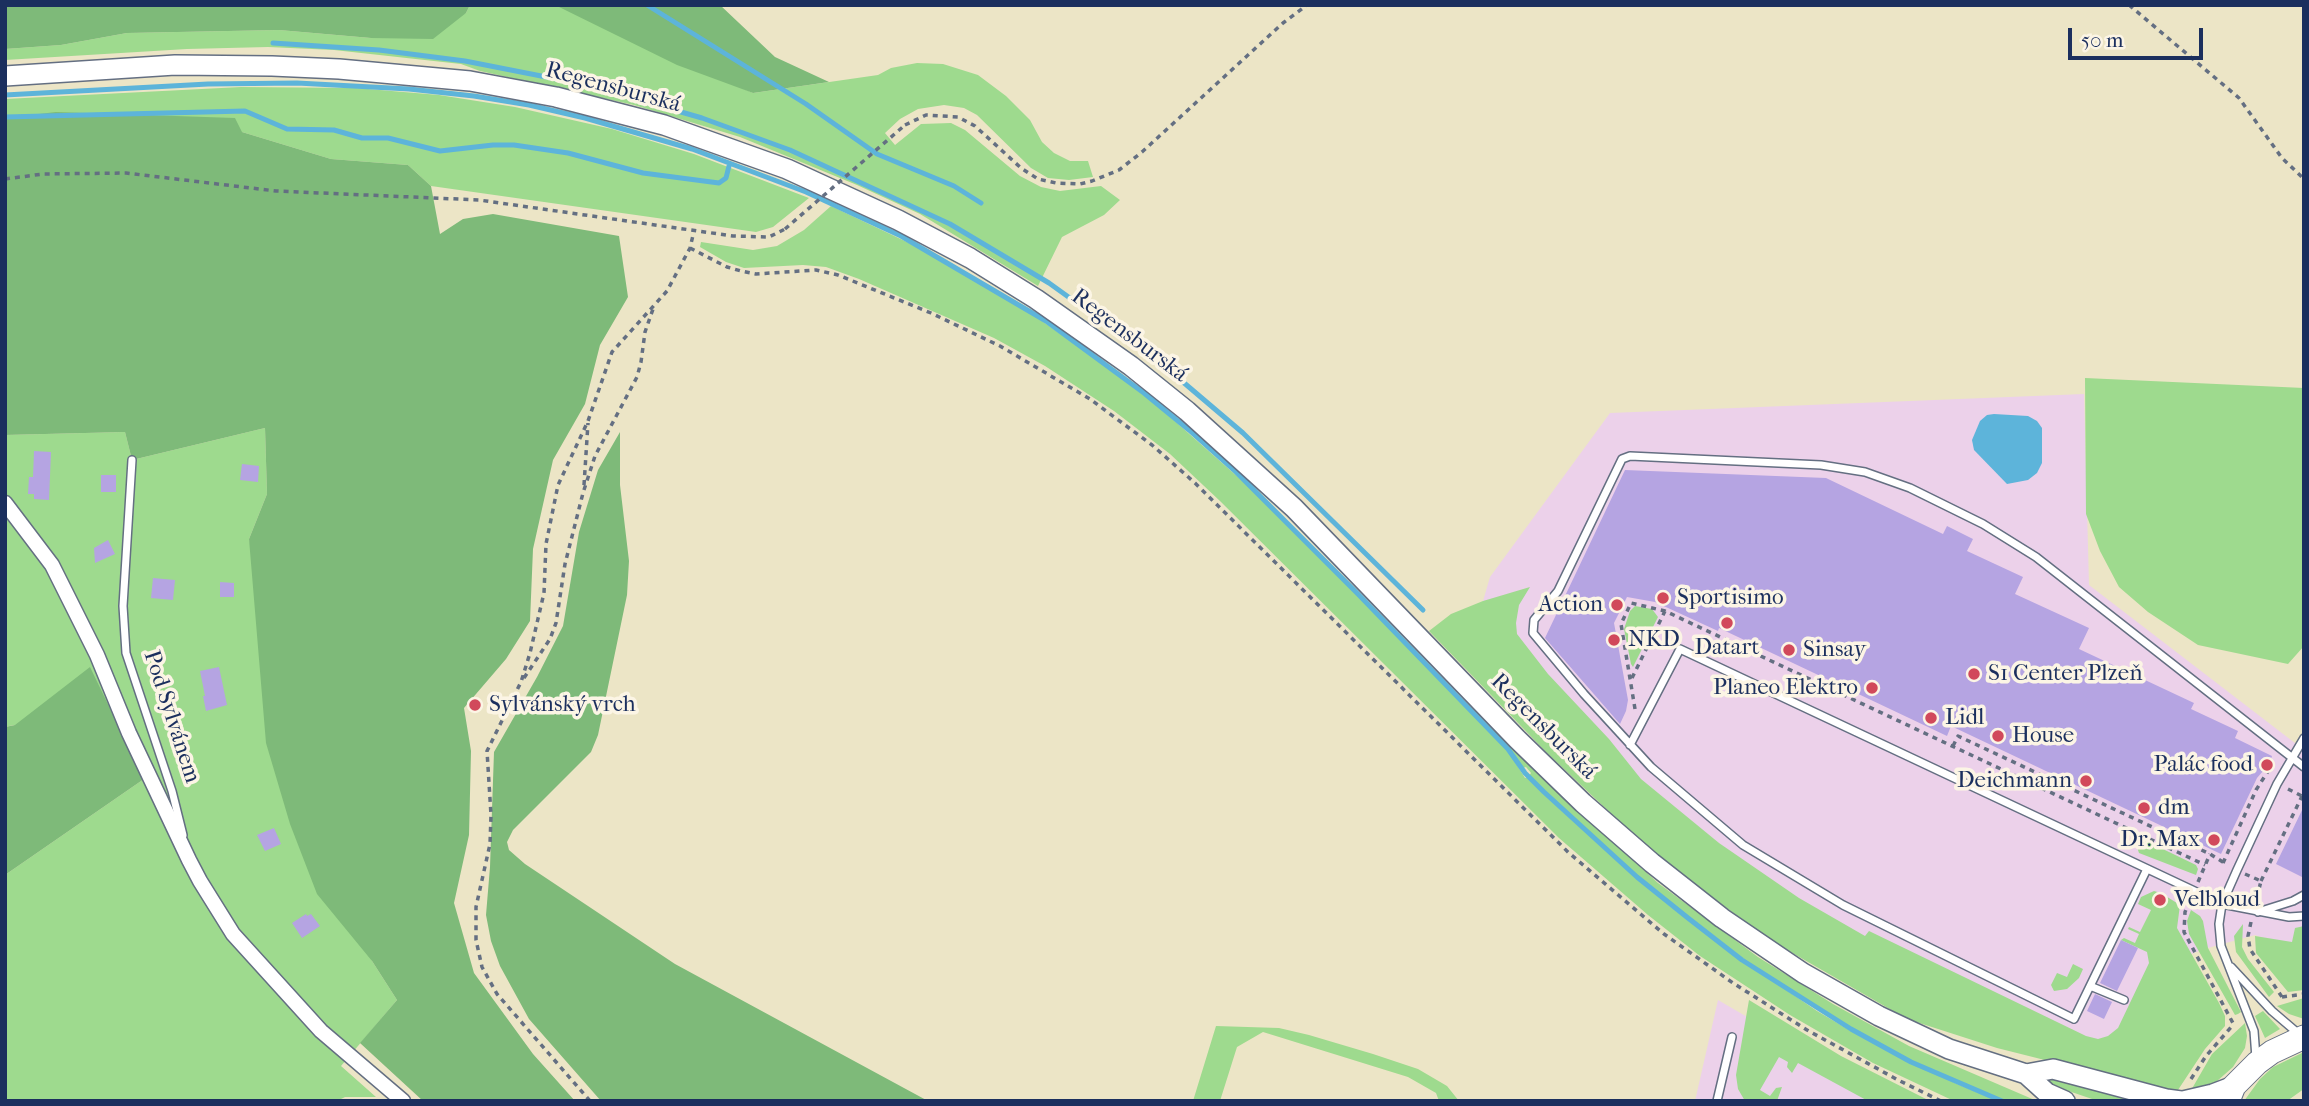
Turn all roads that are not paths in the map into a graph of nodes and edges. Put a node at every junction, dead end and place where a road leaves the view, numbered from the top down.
1 (5, 76) edge
2 (132, 460) dead end
3 (5, 503) edge
4 (2304, 738) edge
5 (1630, 745) junction
6 (2292, 758) junction
7 (2304, 767) edge
8 (189, 860) junction
9 (2147, 869) junction
10 (2304, 895) edge
11 (2222, 904) junction
12 (2255, 911) junction
13 (2304, 916) edge
14 (2228, 963) junction
15 (2090, 986) junction
16 (2124, 1000) dead end
17 (1732, 1037) dead end
18 (2304, 1037) edge
19 (2257, 1062) junction
20 (2026, 1074) junction
21 (2231, 1093) edge
22 (2183, 1096) edge
23 (402, 1101) edge
24 (1717, 1101) edge
25 (2065, 1101) edge

1 - 20 main road, Regensburská
2 - 8 lane, Pod Sylvánem
3 - 8 street, Pod Sylvánem
4 - 6 lane
5 - 6 lane
5 - 9 lane
5 - 15 lane
6 - 7 lane
6 - 11 lane
8 - 23 street, Pod Sylvánem
9 - 11 lane
9 - 15 lane
10 - 12 lane
11 - 12 lane
11 - 14 lane
12 - 13 lane
14 - 18 lane
14 - 19 lane
15 - 16 lane
17 - 24 lane
18 - 19 main road
19 - 21 main road
20 - 22 main road, Regensburská
20 - 25 main road, Regensburská
21 - 22 main road, Regensburská

